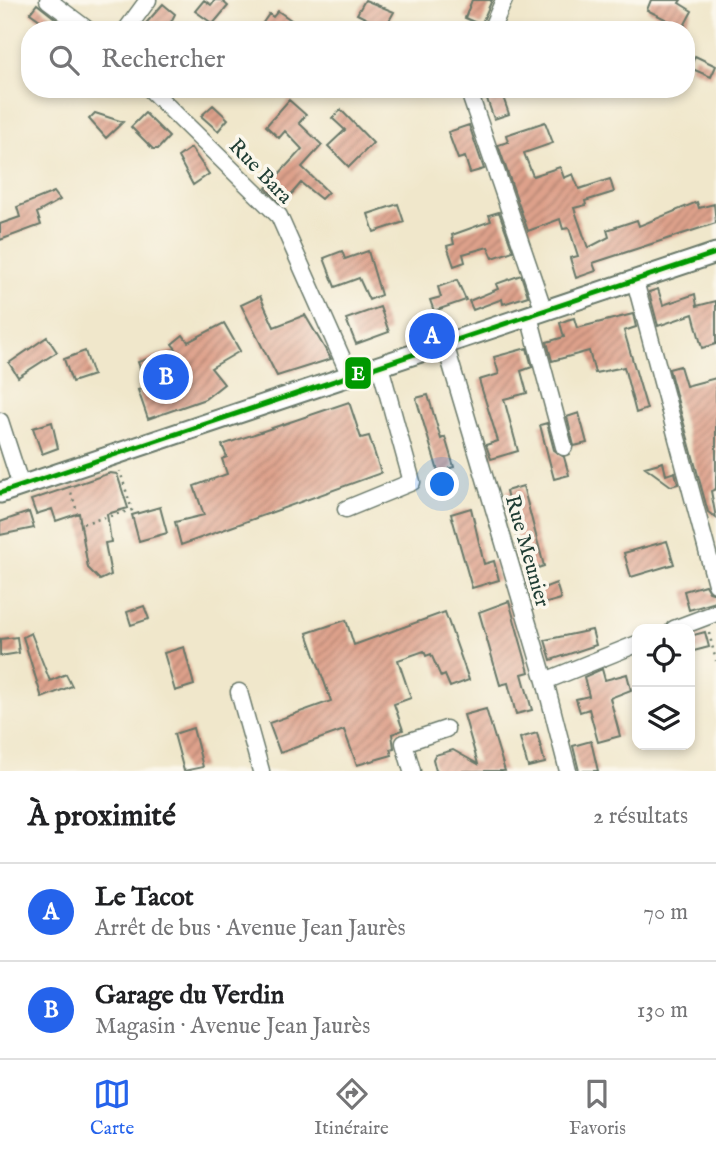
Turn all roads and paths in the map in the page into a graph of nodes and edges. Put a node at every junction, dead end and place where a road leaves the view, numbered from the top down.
1 (48, 0) edge
2 (148, 0) edge
3 (504, 0) edge
4 (76, 21) edge
5 (133, 21) edge
6 (495, 21) edge
7 (159, 98) edge
8 (471, 98) edge
9 (716, 253) edge
10 (635, 281) junction
11 (537, 314) junction
12 (445, 344) junction
13 (380, 366) junction
14 (350, 376) junction
15 (0, 421) edge
16 (564, 446) dead end
17 (115, 454) junction
18 (65, 472) junction
19 (21, 486) junction
20 (0, 493) edge
21 (346, 509) dead end
22 (716, 584) edge
23 (716, 613) edge
24 (687, 624) edge
25 (632, 646) edge
26 (712, 647) dead end
27 (716, 661) edge
28 (545, 681) junction
29 (239, 692) dead end
30 (446, 729) dead end
31 (261, 771) edge
32 (412, 771) edge
33 (568, 771) edge

1 - 4 street
2 - 5 street
3 - 6 street
7 - 14 street, Rue Bara
8 - 11 street
9 - 10 main road
10 - 11 main road
10 - 22 street
11 - 12 main road
11 - 16 street
12 - 13 main road
12 - 28 street, Rue Meunier
13 - 14 main road
13 - 21 street
14 - 17 main road
15 - 19 street
17 - 18 main road
17 - 18 path
18 - 19 main road
19 - 20 main road
23 - 24 street
25 - 28 street
26 - 27 path
28 - 33 street, Rue Meunier
29 - 31 street
30 - 32 street

